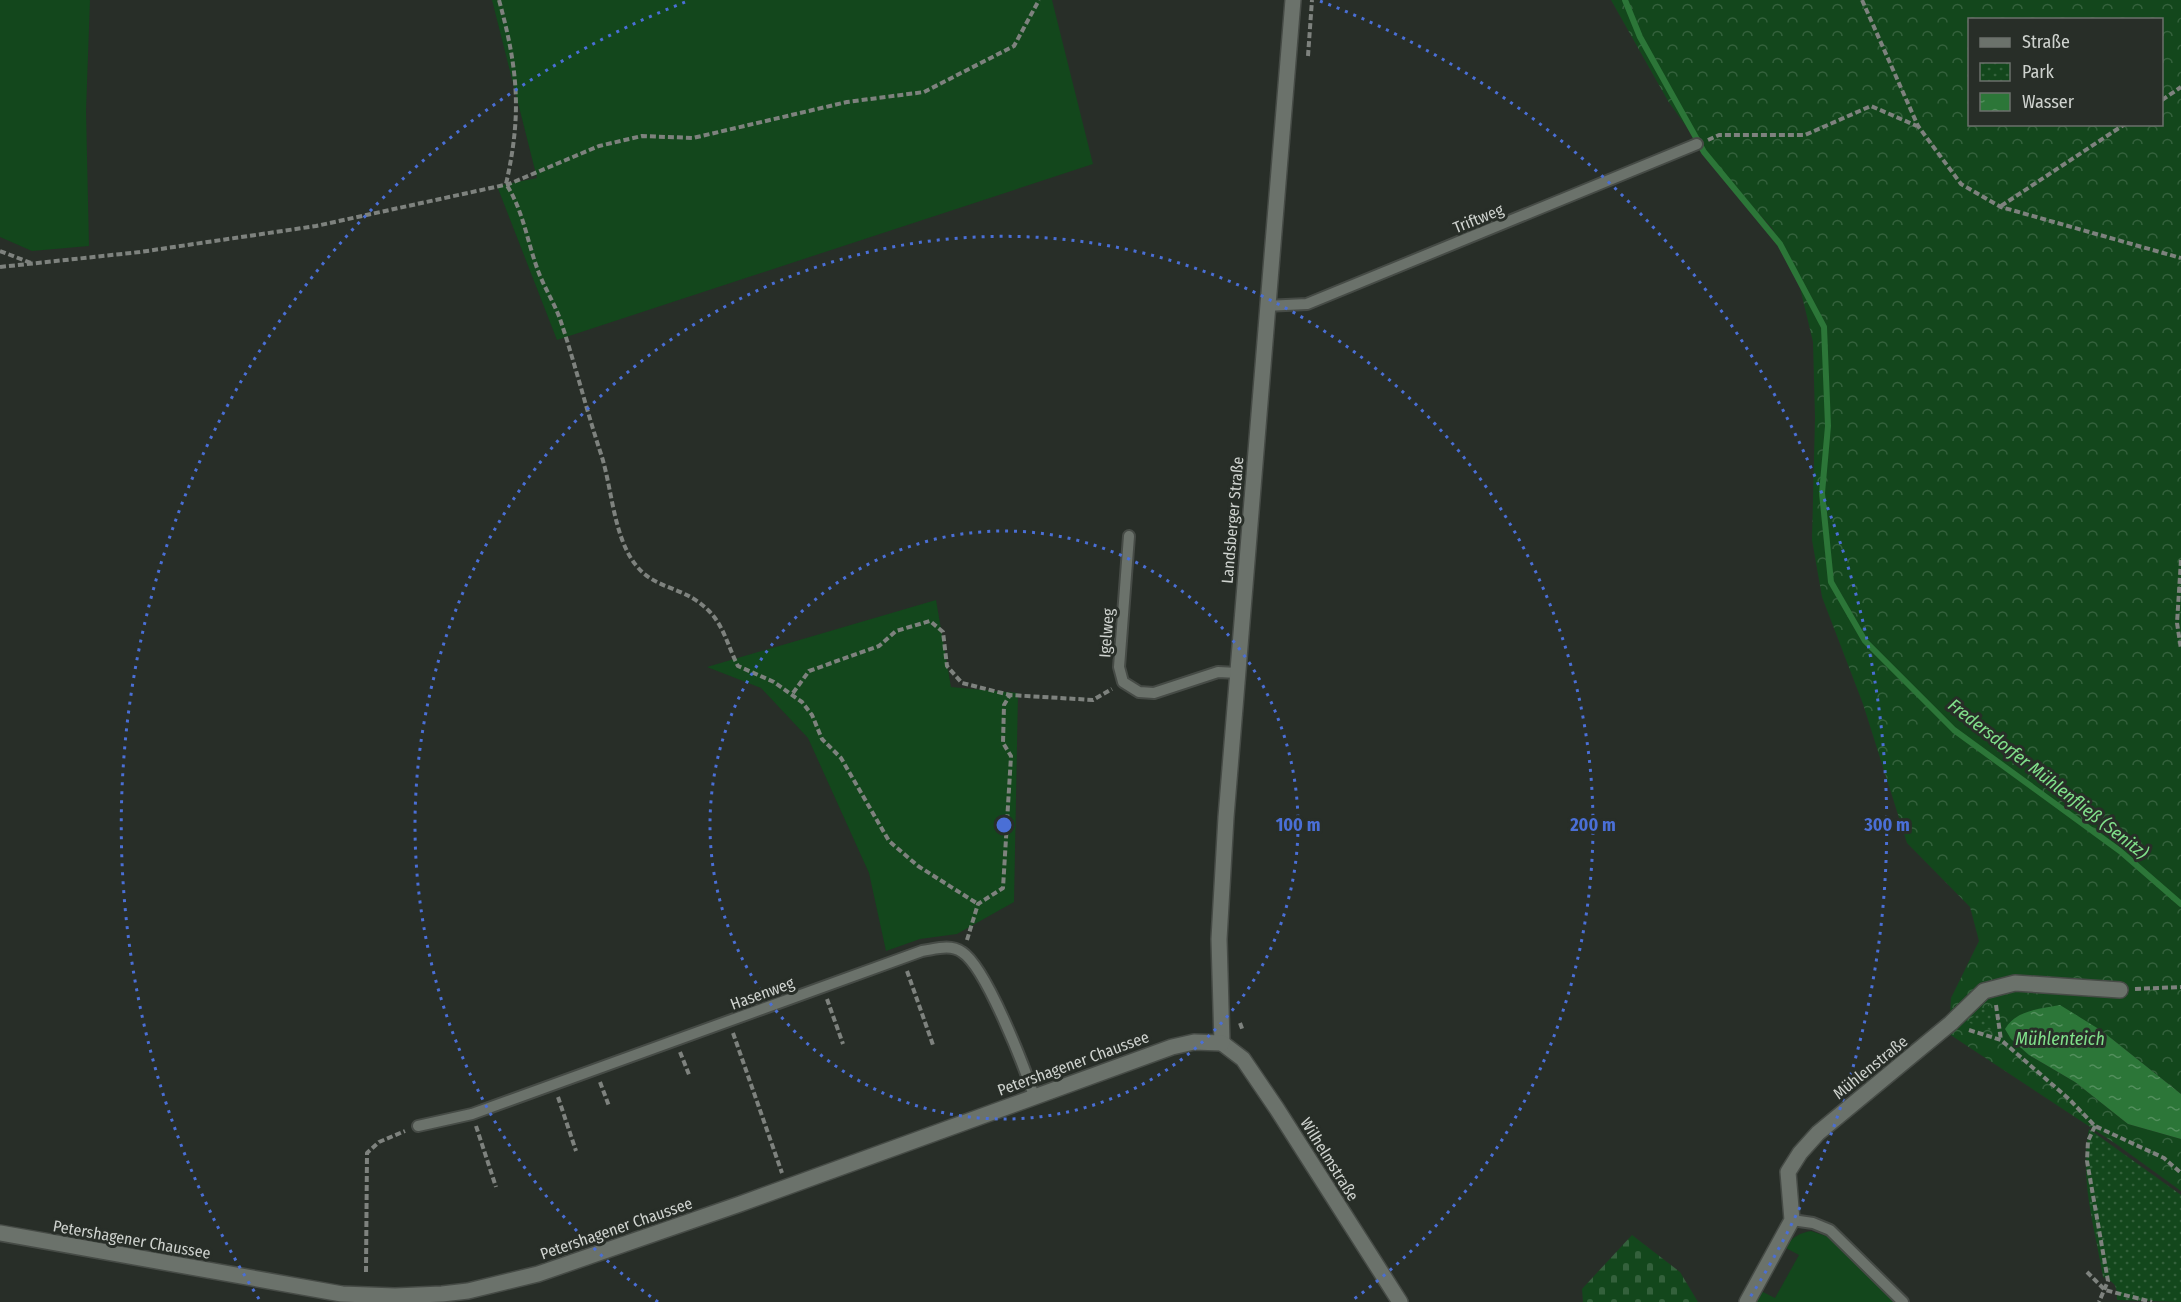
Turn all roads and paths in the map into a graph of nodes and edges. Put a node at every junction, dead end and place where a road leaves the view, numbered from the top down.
1 (499, 0) edge
2 (1039, 0) edge
3 (1293, 0) edge
4 (1862, 0) edge
5 (2181, 87) edge
6 (2163, 99) edge
7 (1918, 126) junction
8 (2122, 126) edge
9 (1699, 143) joint
10 (506, 184) junction
11 (2001, 207) junction
12 (0, 251) edge
13 (2181, 258) edge
14 (32, 263) junction
15 (0, 267) edge
16 (1267, 306) junction
17 (1129, 536) dead end
18 (2181, 560) edge
19 (2181, 649) edge
20 (1238, 673) junction
21 (1123, 682) junction
22 (793, 693) junction
23 (1010, 695) junction
24 (978, 904) junction
25 (964, 952) junction
26 (902, 958) junction
27 (823, 987) junction
28 (1992, 989) junction
29 (2180, 989) edge
30 (2120, 990) joint
31 (728, 1021) junction
32 (1951, 1023) junction
33 (675, 1040) junction
34 (2001, 1040) junction
35 (1222, 1043) junction
36 (843, 1044) dead end
37 (933, 1045) dead end
38 (596, 1070) junction
39 (690, 1077) dead end
40 (554, 1085) junction
41 (1034, 1096) junction
42 (609, 1106) dead end
43 (472, 1114) junction
44 (418, 1126) joint
45 (2095, 1126) junction
46 (576, 1151) dead end
47 (2181, 1173) edge
48 (496, 1187) dead end
49 (787, 1187) junction
50 (1792, 1220) junction
51 (0, 1233) edge
52 (366, 1272) dead end
53 (2087, 1272) dead end
54 (2105, 1290) junction
55 (1400, 1302) edge
56 (1747, 1302) edge
57 (1903, 1302) edge
58 (2099, 1302) edge
59 (2152, 1302) edge

1 - 10 path
2 - 10 path
3 - 16 street, Landsberger Straße
4 - 7 path
5 - 6 path
7 - 9 path
7 - 11 path
8 - 11 path
9 - 16 lane, Triftweg
10 - 14 path
10 - 22 path
11 - 13 path
12 - 14 path
14 - 15 path
16 - 20 street, Landsberger Straße
17 - 21 lane, Igelweg
18 - 19 path
20 - 21 lane
20 - 35 street, Landsberger Straße
21 - 23 path
22 - 23 path
22 - 24 path
23 - 24 path
24 - 25 path
25 - 26 lane, Hasenweg
25 - 41 lane
26 - 27 lane, Hasenweg
26 - 37 path
27 - 31 lane, Hasenweg
27 - 36 path
28 - 30 street, Mühlenstraße
28 - 32 street, Mühlenstraße
28 - 34 path
29 - 30 path
31 - 33 lane, Hasenweg
31 - 49 path
32 - 34 path
32 - 50 street, Mühlenstraße
33 - 38 lane, Hasenweg
33 - 39 path
34 - 45 path
35 - 41 street, Petershagener Chaussee
35 - 55 street, Wilhelmstraße
38 - 40 lane, Hasenweg
38 - 42 path
40 - 43 lane, Hasenweg
40 - 46 path
41 - 49 street, Petershagener Chaussee
43 - 44 lane, Hasenweg
43 - 48 path
44 - 52 path
45 - 47 path
45 - 54 path
49 - 51 street, Petershagener Chaussee
50 - 56 street
50 - 57 lane
53 - 54 path
54 - 58 path
54 - 59 path

